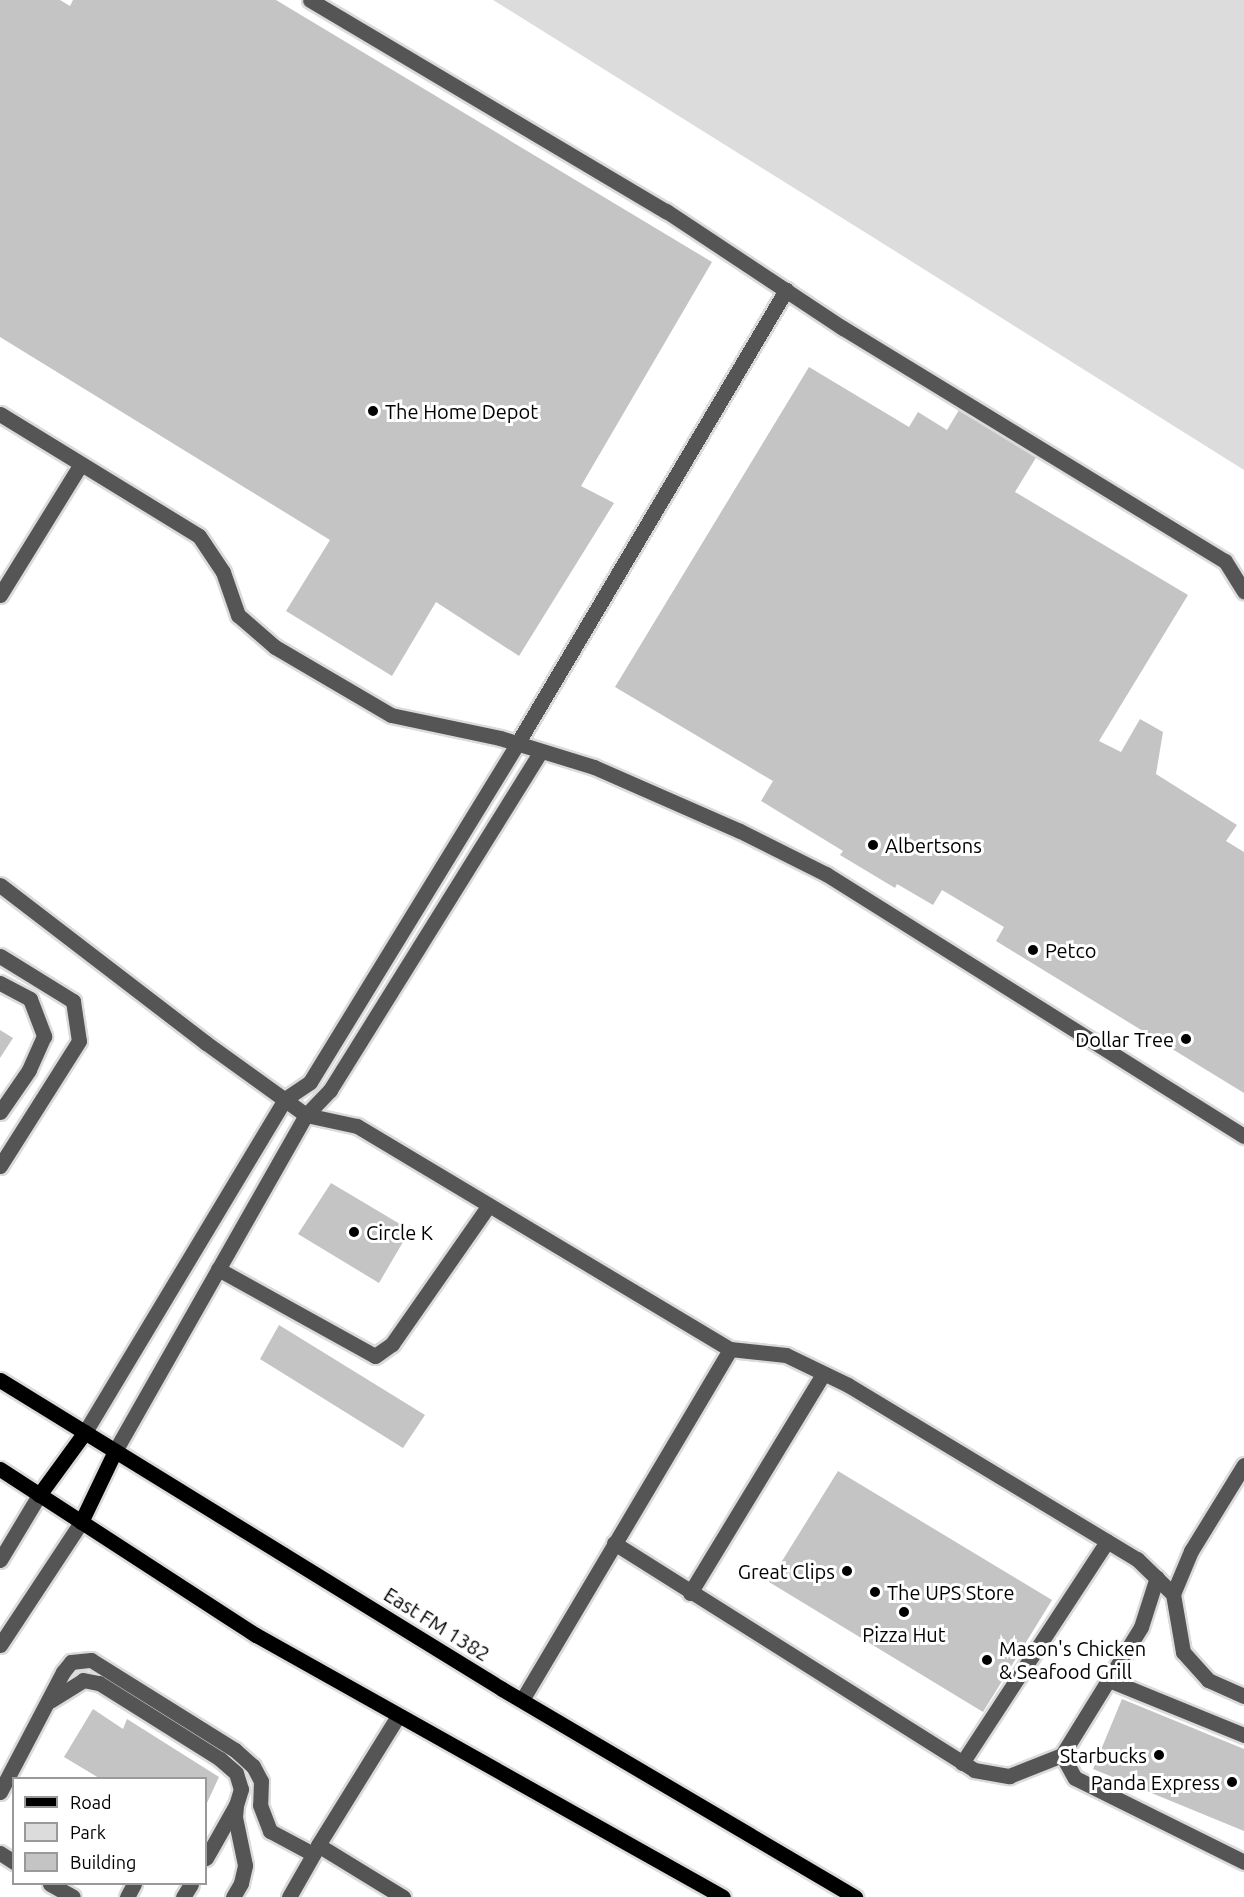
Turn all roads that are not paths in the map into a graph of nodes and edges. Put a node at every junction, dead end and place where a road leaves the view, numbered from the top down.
1 (310, 0) edge
2 (786, 290) junction
3 (0, 414) edge
4 (81, 464) junction
5 (1244, 591) edge
6 (0, 595) edge
7 (517, 744) junction
8 (541, 751) junction
9 (0, 885) edge
10 (0, 956) edge
11 (0, 983) edge
12 (285, 1099) junction
13 (0, 1112) edge
14 (306, 1114) junction
15 (1244, 1136) edge
16 (0, 1166) edge
17 (489, 1205) junction
18 (218, 1269) junction
19 (730, 1349) junction
20 (823, 1374) junction
21 (0, 1380) edge
22 (85, 1432) junction
23 (115, 1451) junction
24 (1244, 1465) edge
25 (0, 1469) edge
26 (39, 1495) junction
27 (81, 1522) junction
28 (1107, 1540) junction
29 (614, 1543) junction
30 (0, 1560) edge
31 (1157, 1577) junction
32 (690, 1593) junction
33 (1173, 1594) junction
34 (0, 1645) edge
35 (1109, 1680) junction
36 (1244, 1696) edge
37 (522, 1700) junction
38 (47, 1702) junction
39 (398, 1716) junction
40 (1244, 1735) edge
41 (1062, 1755) junction
42 (962, 1763) junction
43 (0, 1793) edge
44 (236, 1805) junction
45 (316, 1850) junction
46 (207, 1856) edge
47 (1244, 1862) edge
48 (52, 1885) edge
49 (73, 1897) edge
50 (233, 1897) edge
51 (289, 1897) edge
52 (403, 1897) edge
53 (723, 1897) edge
54 (855, 1897) edge

1 - 2 lane
2 - 5 lane
2 - 7 lane
3 - 4 lane
4 - 6 lane
4 - 7 lane
7 - 8 lane
7 - 12 lane
8 - 14 lane
8 - 15 lane
9 - 12 lane
10 - 16 lane
11 - 13 lane
12 - 14 lane
12 - 22 lane
14 - 17 lane
14 - 18 lane
17 - 18 lane
17 - 19 lane
18 - 23 lane
19 - 20 lane
19 - 29 lane
20 - 28 lane
20 - 32 lane
21 - 22 main road, East FM 1382
22 - 23 main road, East FM 1382
22 - 26 main road
23 - 27 main road
23 - 37 main road, East FM 1382
24 - 33 lane
25 - 26 main road
26 - 27 main road
26 - 30 lane
27 - 34 lane
27 - 39 main road
28 - 31 lane
28 - 42 lane
29 - 32 lane
29 - 37 lane
31 - 33 lane
31 - 35 lane
32 - 42 lane
33 - 36 lane
35 - 40 lane
35 - 41 lane
37 - 54 main road, East FM 1382
38 - 43 lane
38 - 44 lane
38 - 45 lane
39 - 45 lane
39 - 53 main road
41 - 42 lane
41 - 47 lane
44 - 46 lane
44 - 50 lane
45 - 51 lane
45 - 52 lane
48 - 49 lane

